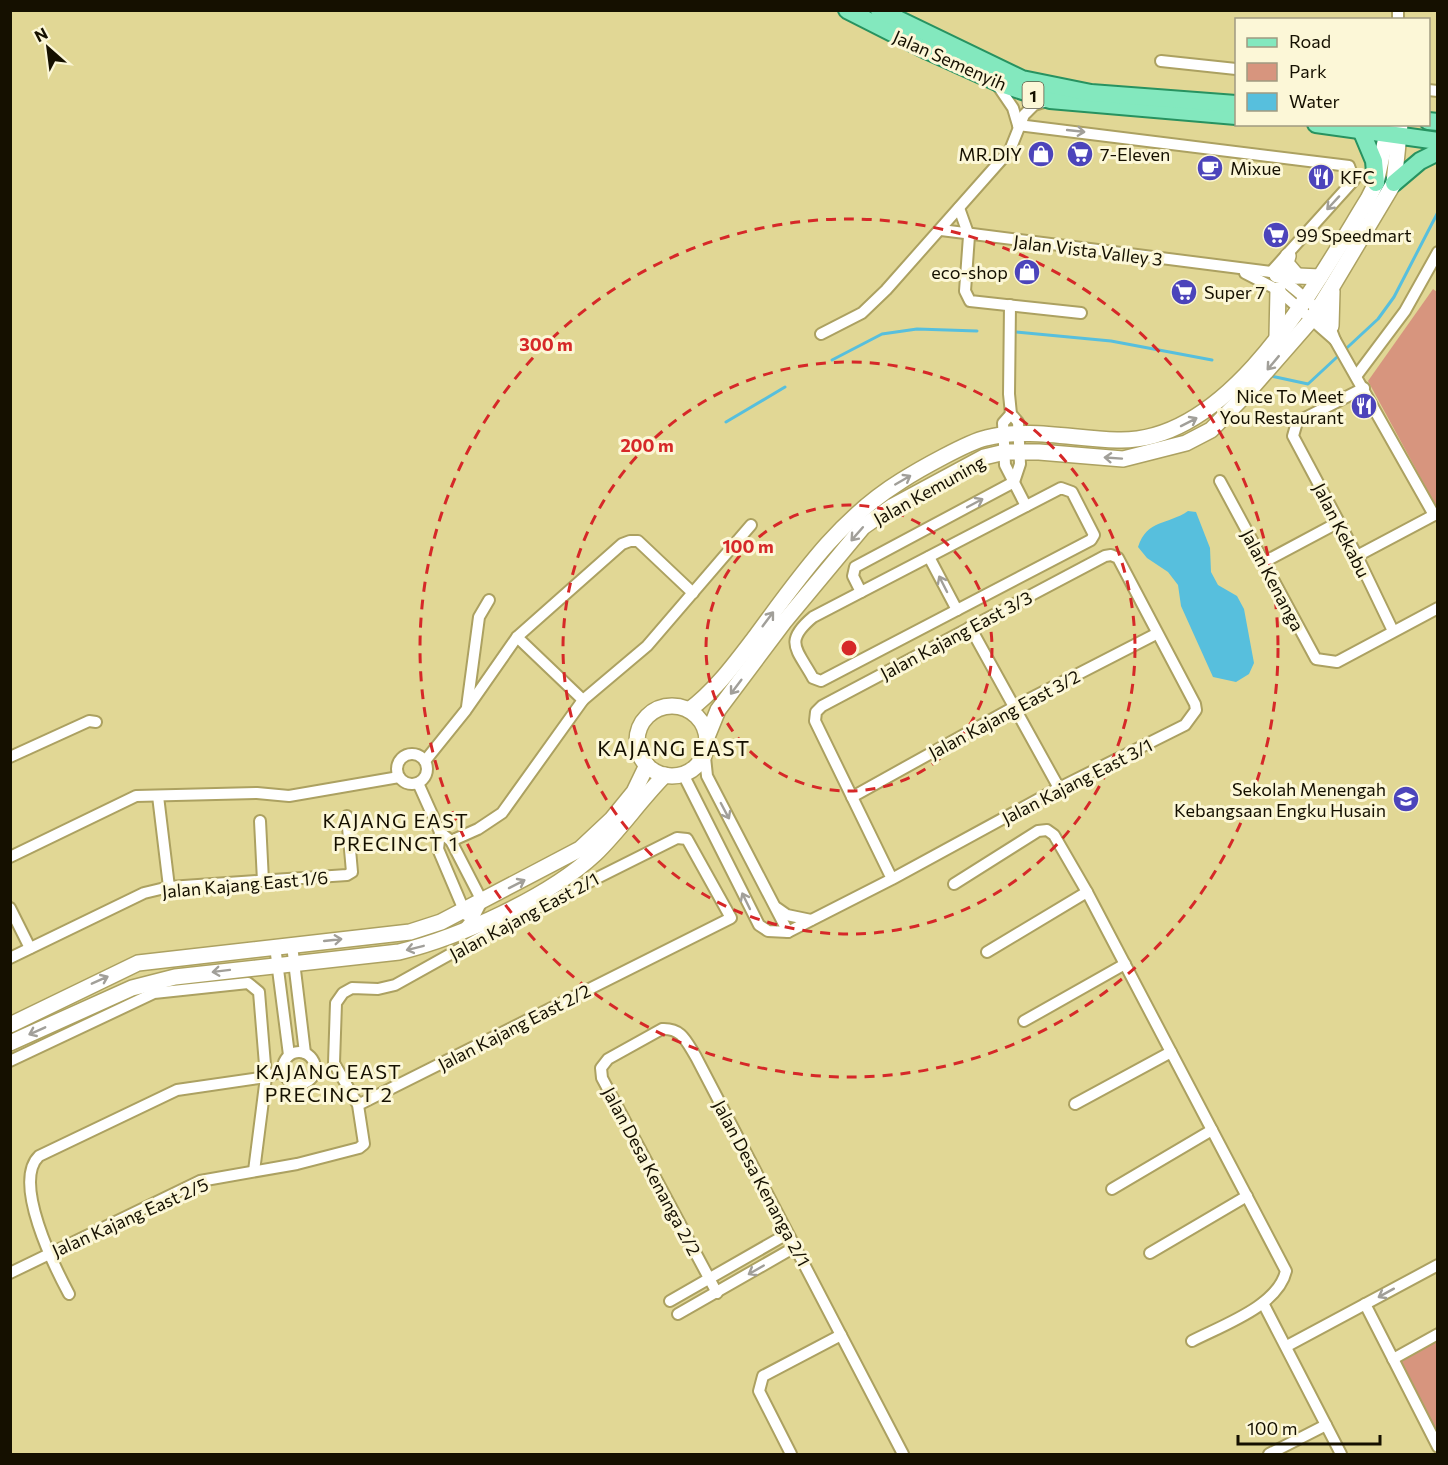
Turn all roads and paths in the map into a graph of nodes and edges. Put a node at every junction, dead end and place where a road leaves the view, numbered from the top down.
1 (847, 10) edge
2 (879, 10) edge
3 (1161, 61) dead end
4 (1235, 69) edge
5 (994, 80) junction
6 (1050, 100) junction
7 (1235, 104) edge
8 (1235, 116) edge
9 (1018, 125) junction
10 (1331, 126) edge
11 (1394, 129) edge
12 (1361, 130) junction
13 (1437, 141) edge
14 (1437, 152) edge
15 (1376, 183) junction
16 (1394, 183) junction
17 (959, 208) junction
18 (941, 230) junction
19 (969, 236) junction
20 (1437, 252) edge
21 (1288, 256) junction
22 (1235, 268) junction
23 (1297, 276) junction
24 (1433, 276) edge
25 (1320, 277) junction
26 (1276, 279) junction
27 (1333, 285) junction
28 (1303, 303) junction
29 (1010, 305) junction
30 (1081, 313) dead end
31 (1315, 314) junction
32 (821, 334) dead end
33 (1277, 336) junction
34 (1335, 338) junction
35 (1357, 375) junction
36 (1364, 388) junction
37 (1011, 426) junction
38 (1013, 458) junction
39 (1014, 482) junction
40 (1220, 482) dead end
41 (1026, 506) junction
42 (1436, 514) edge
43 (1339, 522) junction
44 (751, 525) dead end
45 (1105, 556) joint
46 (1357, 556) junction
47 (929, 557) junction
48 (1264, 562) junction
49 (861, 592) junction
50 (693, 593) junction
51 (489, 600) dead end
52 (1437, 608) edge
53 (957, 610) junction
54 (813, 617) junction
55 (784, 622) junction
56 (970, 627) junction
57 (1393, 631) junction
58 (1156, 634) junction
59 (517, 637) junction
60 (583, 700) junction
61 (1014, 707) junction
62 (466, 710) junction
63 (689, 710) junction
64 (96, 722) dead end
65 (707, 737) junction
66 (10, 757) edge
67 (705, 757) junction
68 (425, 761) junction
69 (647, 765) junction
70 (683, 774) junction
71 (665, 775) junction
72 (399, 777) junction
73 (418, 783) junction
74 (1059, 788) junction
75 (158, 796) junction
76 (852, 797) junction
77 (347, 816) dead end
78 (260, 821) dead end
79 (440, 832) junction
80 (451, 841) junction
81 (10, 857) edge
82 (892, 879) junction
83 (263, 881) junction
84 (954, 884) dead end
85 (169, 887) junction
86 (1087, 892) junction
87 (482, 901) junction
88 (774, 906) junction
89 (10, 908) edge
90 (468, 914) junction
91 (490, 918) junction
92 (730, 918) joint
93 (811, 920) junction
94 (462, 931) junction
95 (788, 932) junction
96 (292, 945) junction
97 (275, 946) junction
98 (30, 948) junction
99 (987, 952) dead end
100 (10, 958) edge
101 (294, 962) junction
102 (278, 964) junction
103 (1125, 964) junction
104 (1023, 1021) dead end
105 (10, 1025) edge
106 (682, 1033) joint
107 (10, 1043) edge
108 (1171, 1052) junction
109 (305, 1053) junction
110 (289, 1055) junction
111 (10, 1062) edge
112 (334, 1063) junction
113 (315, 1066) junction
114 (283, 1070) junction
115 (266, 1077) junction
116 (1075, 1104) dead end
117 (358, 1105) junction
118 (1212, 1130) junction
119 (254, 1172) junction
120 (1112, 1188) dead end
121 (1247, 1196) junction
122 (787, 1234) junction
123 (795, 1247) junction
124 (1150, 1253) dead end
125 (48, 1254) junction
126 (1437, 1265) edge
127 (10, 1273) edge
128 (709, 1279) junction
129 (717, 1293) junction
130 (69, 1294) dead end
131 (670, 1301) dead end
132 (1263, 1303) junction
133 (1365, 1304) junction
134 (678, 1314) dead end
135 (1437, 1334) edge
136 (841, 1335) junction
137 (1192, 1341) dead end
138 (1287, 1346) junction
139 (1393, 1359) junction
140 (1326, 1425) junction
141 (1437, 1447) edge
142 (791, 1455) edge
143 (903, 1455) edge
144 (1269, 1455) edge
145 (1341, 1455) edge

1 - 5 main road, Jalan Semenyih / 1
2 - 7 main road, Jalan Semenyih / 1
3 - 4 street
5 - 6 main road, Jalan Semenyih / 1
5 - 9 street
6 - 8 main road, Jalan Semenyih / 1
6 - 9 street
9 - 17 street
9 -> 21 street
10 - 12 main road
11 - 12 main road
11 - 13 main road
11 - 15 street, Jalan Kemuning
11 - 16 street, Jalan Kemuning
12 - 15 main road
14 - 16 main road
15 - 25 street, Jalan Kemuning
16 - 27 street, Jalan Kemuning
17 - 18 street
17 - 19 street
18 - 19 street, Jalan Vista Valley 3
18 - 32 street
19 - 22 street, Jalan Vista Valley 3
19 - 29 street
20 - 24 street
21 - 23 street
21 - 26 street
22 - 26 street, Jalan Vista Valley 3
22 - 26 street, Jalan Vista Valley 3
23 - 25 street
23 - 26 street
24 - 35 street
25 - 28 street, Jalan Kemuning
26 - 28 street, Jalan Vista Valley 3
26 - 33 street
27 - 31 street, Jalan Kemuning
27 - 34 street
28 - 31 street
28 - 33 street, Jalan Kemuning
29 - 30 street
29 - 37 street
31 - 34 street
31 -> 38 street, Jalan Kemuning
37 -> 33 street, Jalan Kemuning
34 - 35 street
35 - 36 street
36 - 42 street
36 - 43 street, Jalan Kekabu
37 - 38 street
63 -> 37 street, Jalan Kemuning
38 - 39 street
38 -> 55 street, Jalan Kemuning
39 - 41 street
49 -> 39 street
40 - 48 street, Jalan Kenanga
41 - 47 street
41 - 53 street
42 - 46 street
43 - 46 street, Jalan Kekabu
43 - 48 street
44 - 50 street
45 - 56 street, Jalan Kajang East 3/3
45 - 58 street, Jalan Kajang East 3/1
46 - 57 street, Jalan Kekabu
47 - 49 street
53 -> 47 street
48 - 57 street, Jalan Kenanga
49 - 54 street
50 - 59 street
50 - 60 street
51 - 62 street
52 - 57 street
53 - 54 street
54 - 55 street
55 -> 65 street, Jalan Kemuning
56 - 61 street
56 - 76 street, Jalan Kajang East 3/3
58 - 61 street, Jalan Kajang East 3/2
58 - 74 street, Jalan Kajang East 3/1
59 - 60 street
59 - 62 street
60 - 80 street
61 - 74 street
61 - 76 street, Jalan Kajang East 3/2
62 - 68 street
63 - 65 street
63 - 69 street
64 - 66 street
65 - 67 street
67 - 70 street
67 -> 88 street
68 - 72 street
68 - 73 street
69 - 71 street
87 -> 69 street
70 - 71 street
95 -> 70 street
71 - 91 street
72 - 73 street
72 - 75 street
73 - 79 street
74 - 82 street, Jalan Kajang East 3/1
75 - 81 street
75 - 85 street
76 - 82 street
77 - 83 street, Jalan Kajang East 1/6
78 - 83 street
79 - 80 street
79 - 90 street
80 - 87 street
82 - 93 street, Jalan Kajang East 3/1
83 - 85 street, Jalan Kajang East 1/6
84 - 86 street
85 - 98 street, Jalan Kajang East 1/6
86 - 99 street
86 - 103 street
87 - 90 street
88 - 93 street
88 - 95 street
89 - 98 street
90 - 91 street
90 - 94 street
96 -> 90 street
91 - 94 street
92 - 112 street, Jalan Kajang East 2/1
92 - 117 street, Jalan Kajang East 2/2
93 - 95 street, Jalan Kajang East 3/1
94 -> 101 street
96 - 97 street
96 - 101 street
97 - 102 street
105 -> 97 street
98 - 100 street, Jalan Kajang East 1/6
101 - 102 street
101 - 109 street
102 -> 107 street
102 - 110 street
103 - 104 street
103 - 108 street
106 - 122 street, Jalan Desa Kenanga 2/1
106 - 128 street, Jalan Desa Kenanga 2/2
108 - 116 street
108 - 118 street
109 - 110 street
109 - 113 street
110 - 114 street
111 - 115 street
112 - 113 street
112 - 117 street
113 - 114 street
114 - 115 street
115 - 119 street
115 - 125 street
117 - 119 street, Jalan Kajang East 2/5
118 - 120 street
118 - 121 street
119 - 125 street, Jalan Kajang East 2/5
121 - 124 street
121 - 132 street
122 - 123 street, Jalan Desa Kenanga 2/1
122 - 128 street
123 -> 129 street
123 - 136 street, Jalan Desa Kenanga 2/1
125 - 127 street, Jalan Kajang East 2/5
125 - 130 street
126 -> 133 street
128 - 129 street, Jalan Desa Kenanga 2/2
128 - 131 street
129 - 134 street
132 - 137 street
132 - 138 street
133 - 138 street
133 - 139 street
135 - 139 street
136 - 142 street
136 - 143 street, Jalan Desa Kenanga 2/1
138 - 140 street
139 - 141 street
140 - 144 street
140 - 145 street

